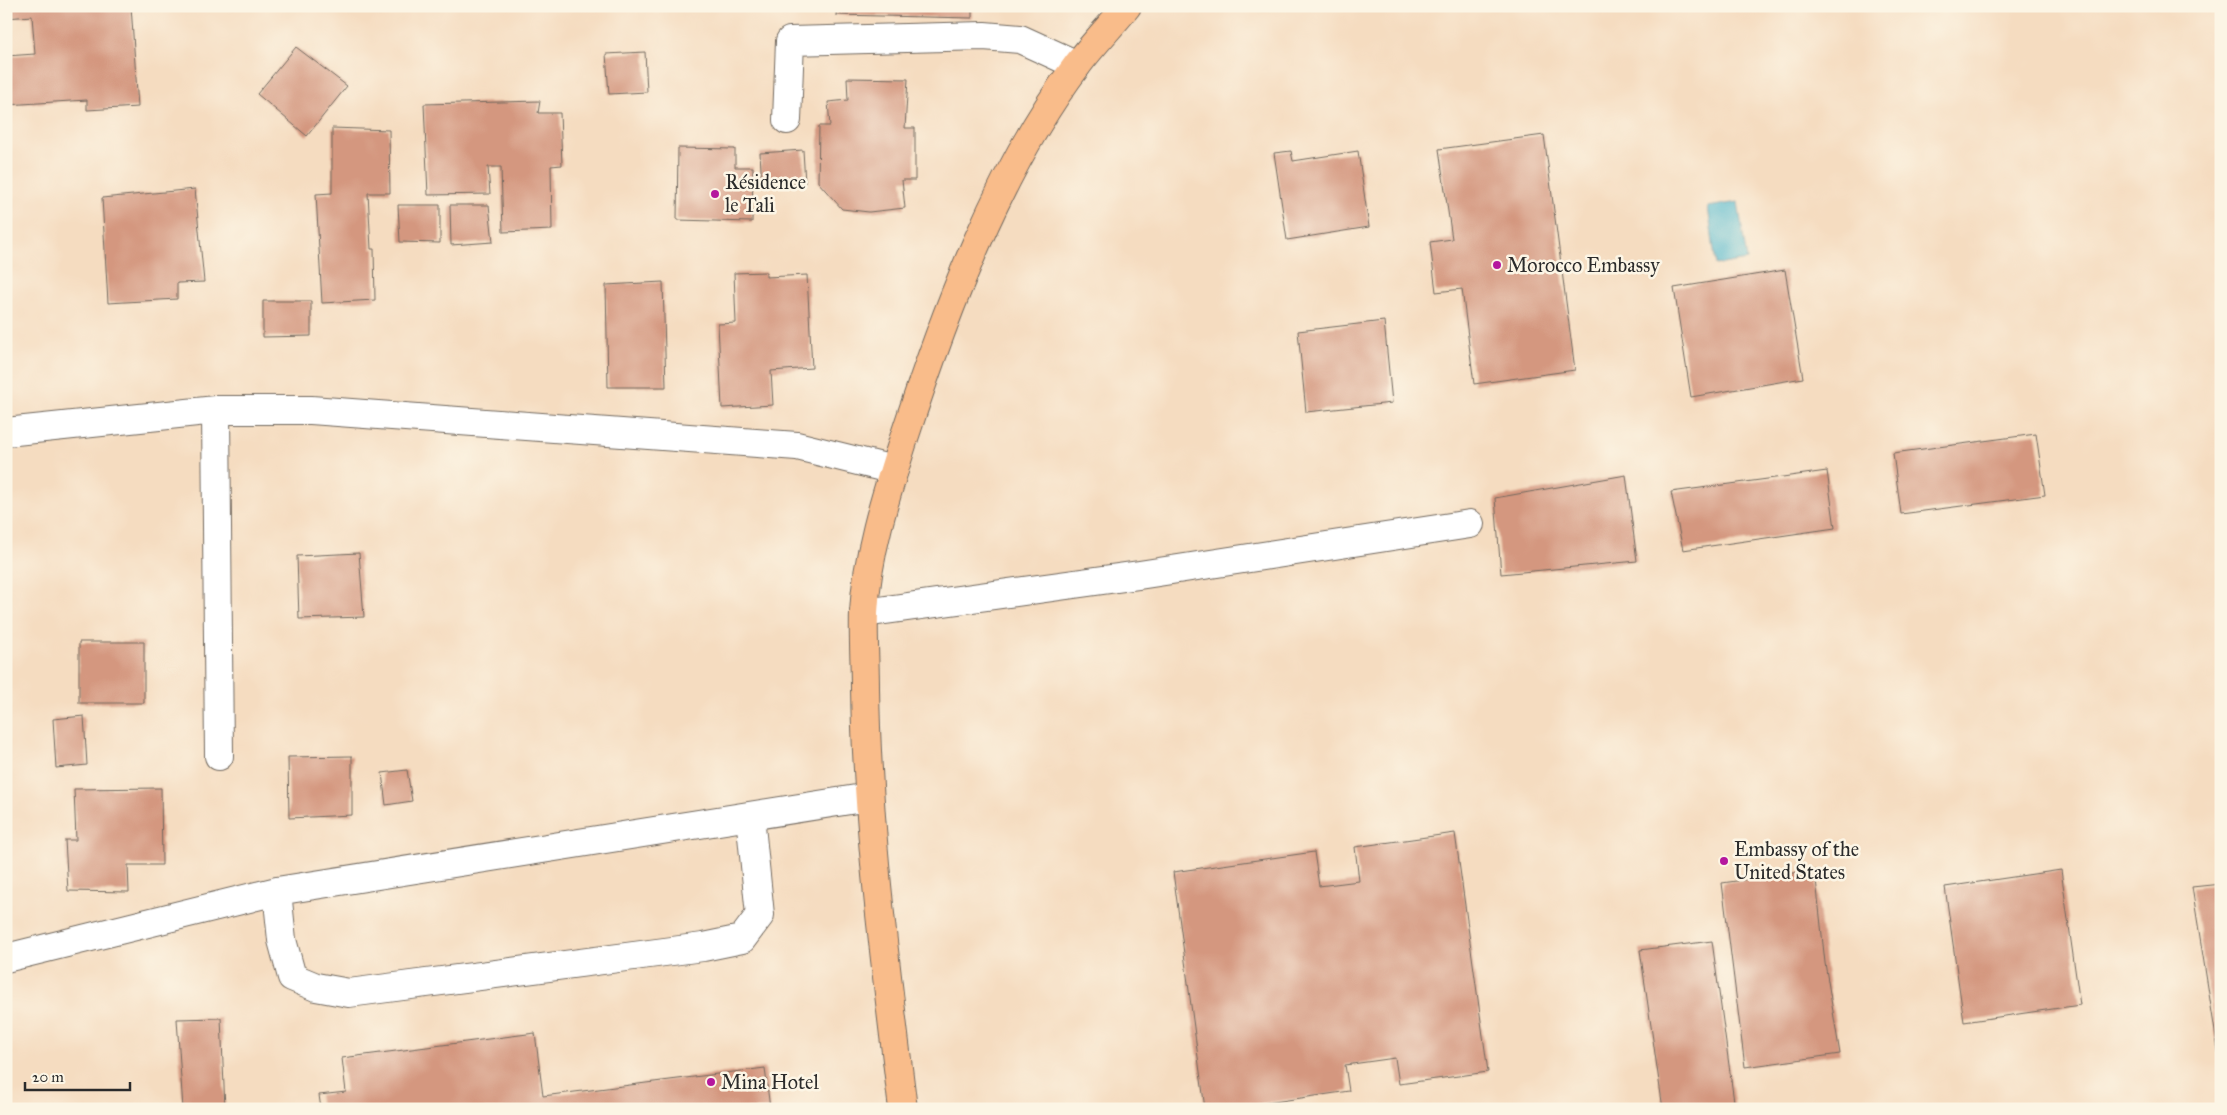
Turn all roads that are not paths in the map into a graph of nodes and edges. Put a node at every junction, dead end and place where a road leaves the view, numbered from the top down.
1 (1127, 6) edge
2 (1077, 65) junction
3 (787, 120) dead end
4 (216, 410) junction
5 (6, 432) edge
6 (894, 470) junction
7 (1470, 524) dead end
8 (864, 613) junction
9 (219, 756) dead end
10 (869, 797) junction
11 (750, 816) junction
12 (277, 891) junction
13 (6, 958) edge
14 (903, 1109) edge

1 - 2 main road
2 - 3 street
2 - 6 main road
4 - 5 street
4 - 6 street
4 - 9 street
6 - 8 main road
7 - 8 street
8 - 10 main road
10 - 11 street
10 - 14 main road
11 - 12 street
11 - 12 street
12 - 13 street

